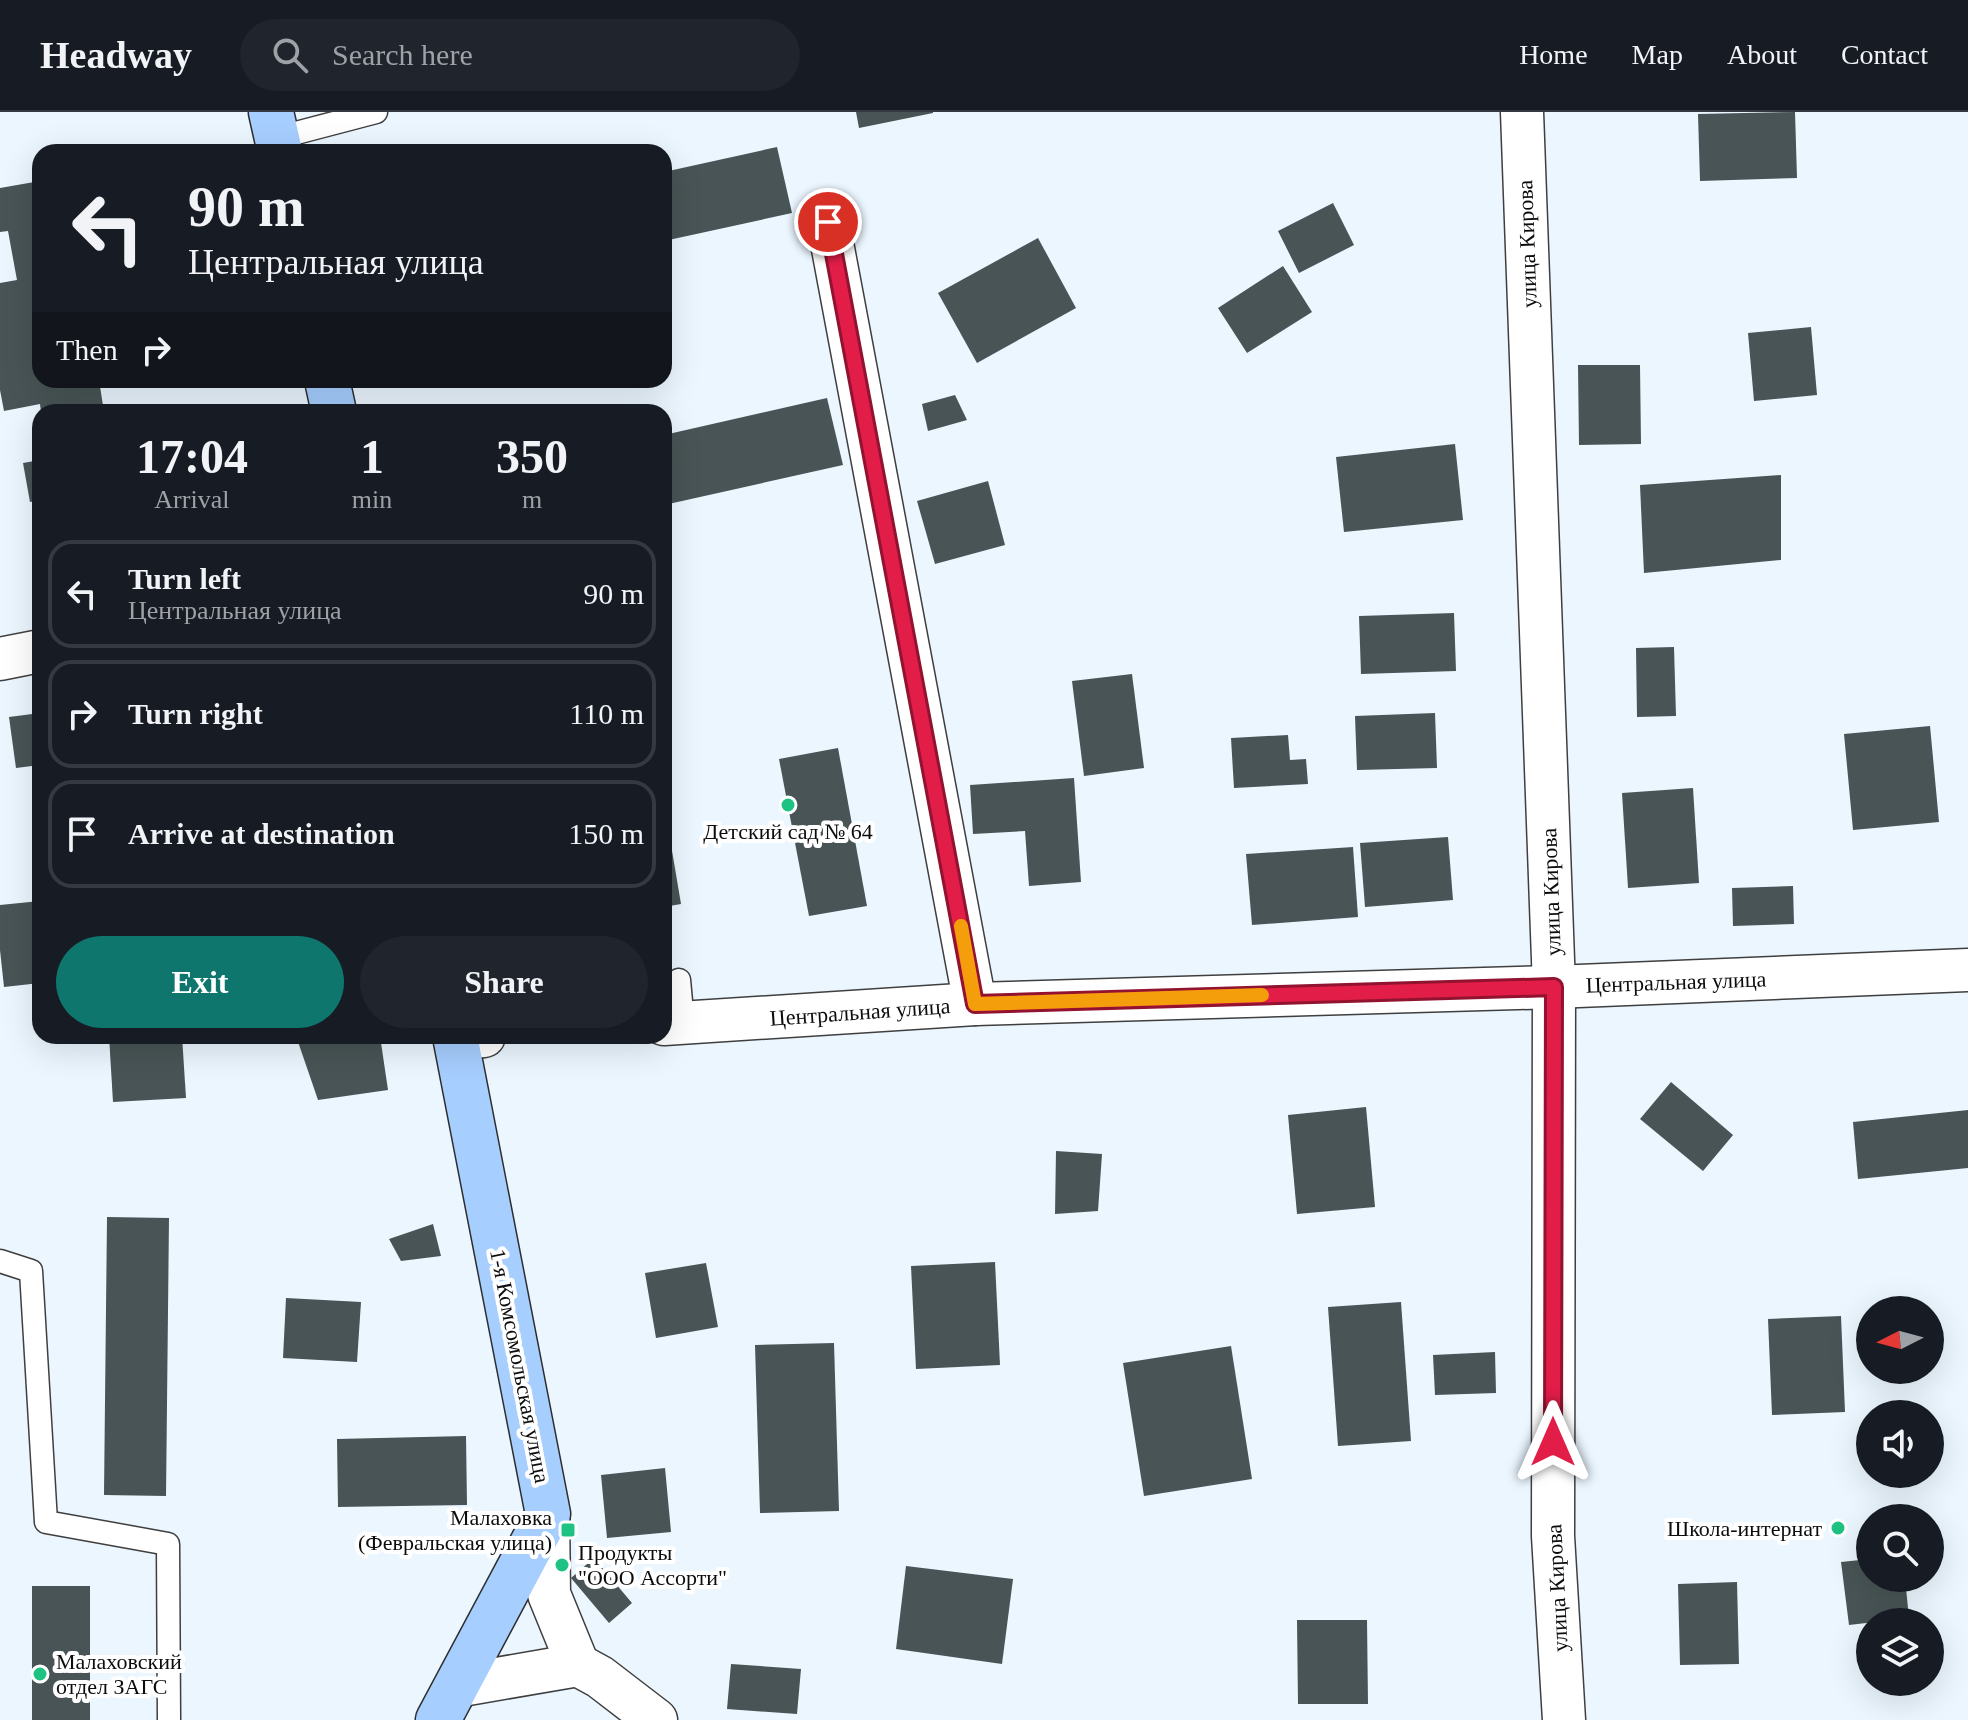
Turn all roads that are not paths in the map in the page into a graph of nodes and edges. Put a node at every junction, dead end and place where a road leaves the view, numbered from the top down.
1 (376, 112) edge
2 (1522, 112) edge
3 (276, 134) edge
4 (828, 222) dead end
5 (32, 653) edge
6 (0, 659) edge
7 (1968, 970) edge
8 (679, 980) dead end
9 (1554, 987) junction
10 (975, 1004) junction
11 (674, 1024) edge
12 (466, 1044) edge
13 (0, 1261) edge
14 (548, 1514) junction
15 (578, 1665) junction
16 (447, 1703) edge
17 (169, 1720) edge
18 (656, 1720) edge
19 (1564, 1720) edge

1 - 3 lane
2 - 9 street, улица Кирова
4 - 10 street
5 - 6 street
7 - 9 street, Центральная улица
8 - 11 lane
9 - 10 street, Центральная улица
9 - 19 street, улица Кирова
10 - 11 street, Центральная улица
12 - 14 main road, 1-я Комсомольская улица
13 - 17 lane
14 - 15 street
14 - 16 main road, 1-я Комсомольская улица
15 - 16 street
15 - 18 street

